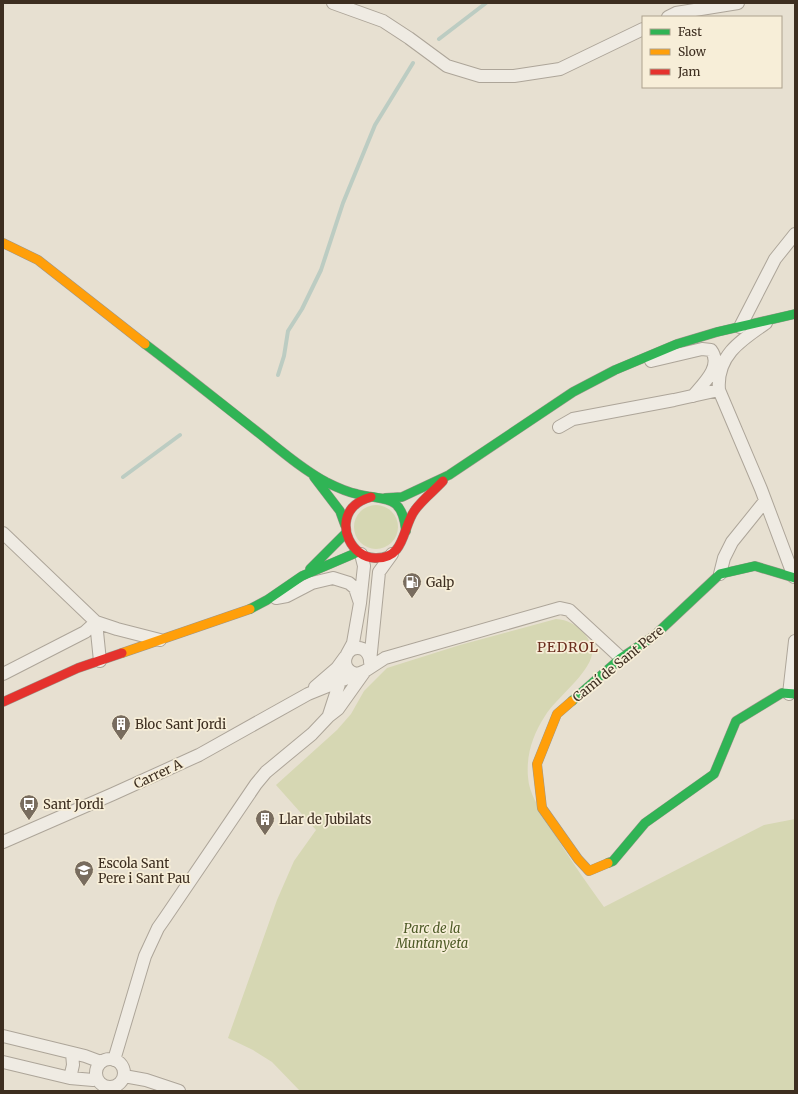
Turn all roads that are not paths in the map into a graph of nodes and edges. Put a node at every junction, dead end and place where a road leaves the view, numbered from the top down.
1 (333, 3) edge
2 (738, 3) edge
3 (671, 16) edge
4 (642, 29) edge
5 (795, 234) edge
6 (3, 243) edge
7 (795, 314) edge
8 (774, 318) junction
9 (740, 327) junction
10 (733, 348) junction
11 (711, 350) junction
12 (615, 370) junction
13 (720, 390) junction
14 (693, 396) junction
15 (559, 427) dead end
16 (312, 474) junction
17 (449, 475) junction
18 (371, 497) junction
19 (385, 498) junction
20 (765, 501) junction
21 (346, 529) junction
22 (406, 531) junction
23 (3, 533) edge
24 (360, 553) junction
25 (392, 554) junction
26 (720, 574) junction
27 (302, 576) junction
28 (795, 577) edge
29 (267, 600) junction
30 (360, 603) junction
31 (96, 622) junction
32 (160, 640) junction
33 (795, 641) edge
34 (385, 658) junction
35 (621, 658) junction
36 (346, 659) junction
37 (100, 660) junction
38 (366, 663) junction
39 (3, 674) edge
40 (340, 680) junction
41 (308, 694) junction
42 (792, 694) edge
43 (3, 702) edge
44 (333, 704) junction
45 (329, 716) junction
46 (3, 842) edge
47 (3, 1036) edge
48 (72, 1052) junction
49 (114, 1060) junction
50 (3, 1062) edge
51 (101, 1062) junction
52 (124, 1076) junction
53 (70, 1078) junction
54 (97, 1079) junction
55 (108, 1089) edge
56 (179, 1091) edge

1 - 4 street
2 - 3 street
5 - 9 street
6 - 16 main road
7 - 8 main road
8 - 9 main road
8 - 10 street
9 - 12 main road
10 - 11 street
10 - 13 street
11 - 12 street
11 - 14 street
12 - 17 main road
13 - 14 street
13 - 20 street
14 - 15 street
16 - 18 main road
16 - 21 main road
17 - 19 main road
17 - 22 main road
18 - 19 main road
18 - 21 main road
19 - 22 main road
20 - 26 street
20 - 28 street
21 - 24 main road
21 - 27 main road
22 - 25 main road
23 - 31 street
24 - 25 main road
24 - 27 main road
24 - 30 street
25 - 38 street
26 - 28 main road
26 - 35 main road, Camí de Sant Pere
27 - 29 main road
29 - 30 street
29 - 32 main road
30 - 36 street
31 - 32 street
31 - 37 street
31 - 39 street
32 - 37 main road
33 - 42 street
34 - 35 street
34 - 38 street
34 - 38 street
35 - 42 main road, Camí de Sant Pere
36 - 38 street
36 - 38 street
36 - 40 street
36 - 41 street, Carrer A
37 - 43 main road
38 - 40 street, Carrer A
38 - 45 street
40 - 41 street, Carrer A
40 - 44 street
41 - 44 street, Carrer A
41 - 46 street, Carrer A
44 - 45 street
45 - 49 street
47 - 48 street
48 - 51 street
48 - 53 street
49 - 51 street
49 - 52 street
50 - 53 street
51 - 54 street
52 - 55 street
52 - 56 street
53 - 54 street
54 - 55 street

